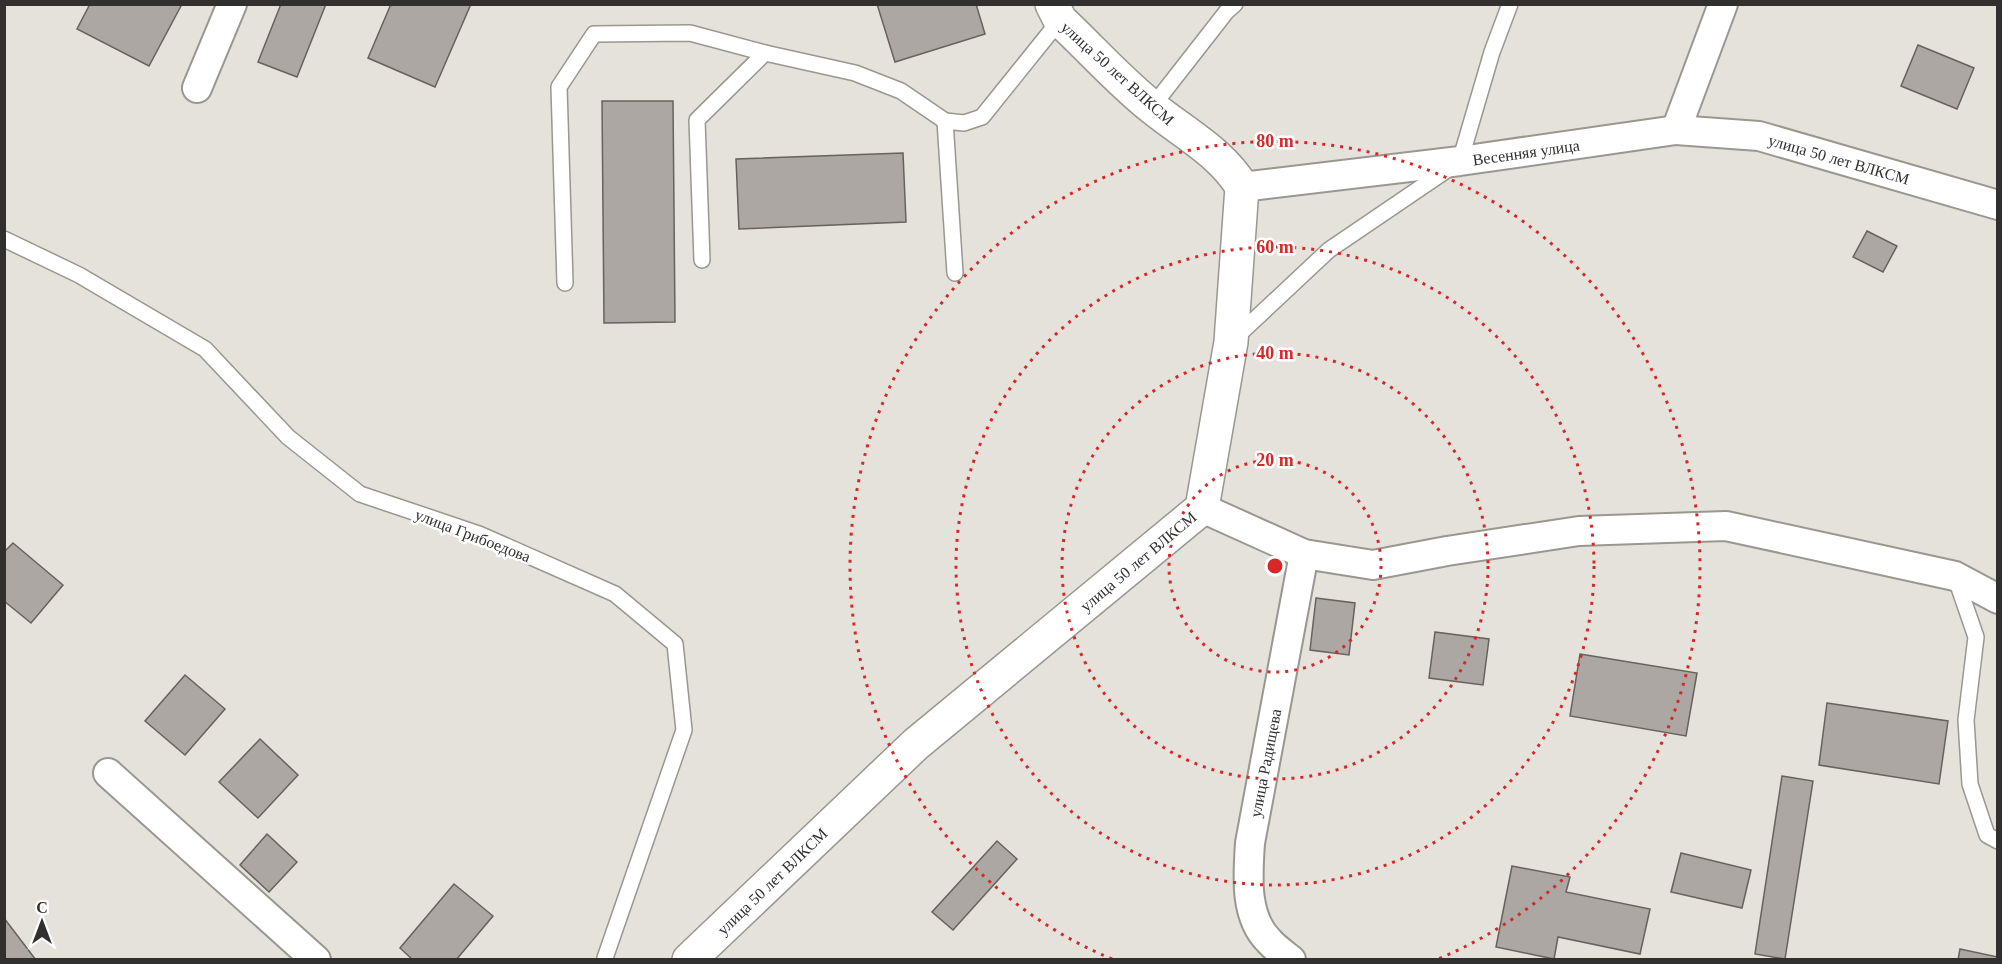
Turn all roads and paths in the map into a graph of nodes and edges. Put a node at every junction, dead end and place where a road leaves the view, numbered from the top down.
1 (232, 4) edge
2 (1510, 4) edge
3 (1724, 4) edge
4 (1228, 7) edge
5 (1056, 12) edge
6 (765, 53) junction
7 (197, 88) dead end
8 (1152, 107) junction
9 (945, 121) junction
10 (1676, 130) junction
11 (1460, 161) junction
12 (1242, 187) junction
13 (1998, 205) edge
14 (4, 239) edge
15 (702, 260) dead end
16 (955, 273) dead end
17 (566, 283) dead end
18 (1231, 342) junction
19 (1202, 508) junction
20 (1304, 554) junction
21 (1955, 576) junction
22 (1998, 599) edge
23 (108, 773) dead end
24 (1998, 841) edge
25 (604, 959) edge
26 (316, 960) edge
27 (689, 960) edge
28 (1291, 960) edge

1 - 7 street
2 - 11 lane
3 - 10 street
4 - 8 lane
5 - 8 street, улица 50 лет ВЛКСМ
5 - 9 lane
6 - 9 lane
6 - 15 lane
6 - 17 lane
8 - 12 street, улица 50 лет ВЛКСМ
9 - 16 lane
10 - 11 street, Весенняя улица
10 - 13 street, улица 50 лет ВЛКСМ
11 - 12 street, Весенняя улица
11 - 18 lane
12 - 18 street, улица 50 лет ВЛКСМ
14 - 25 lane, улица Грибоедова
18 - 19 street, улица 50 лет ВЛКСМ
19 - 20 street
19 - 27 street, улица 50 лет ВЛКСМ
20 - 21 street
20 - 28 street, улица Радищева
21 - 22 street
21 - 24 lane
23 - 26 street

